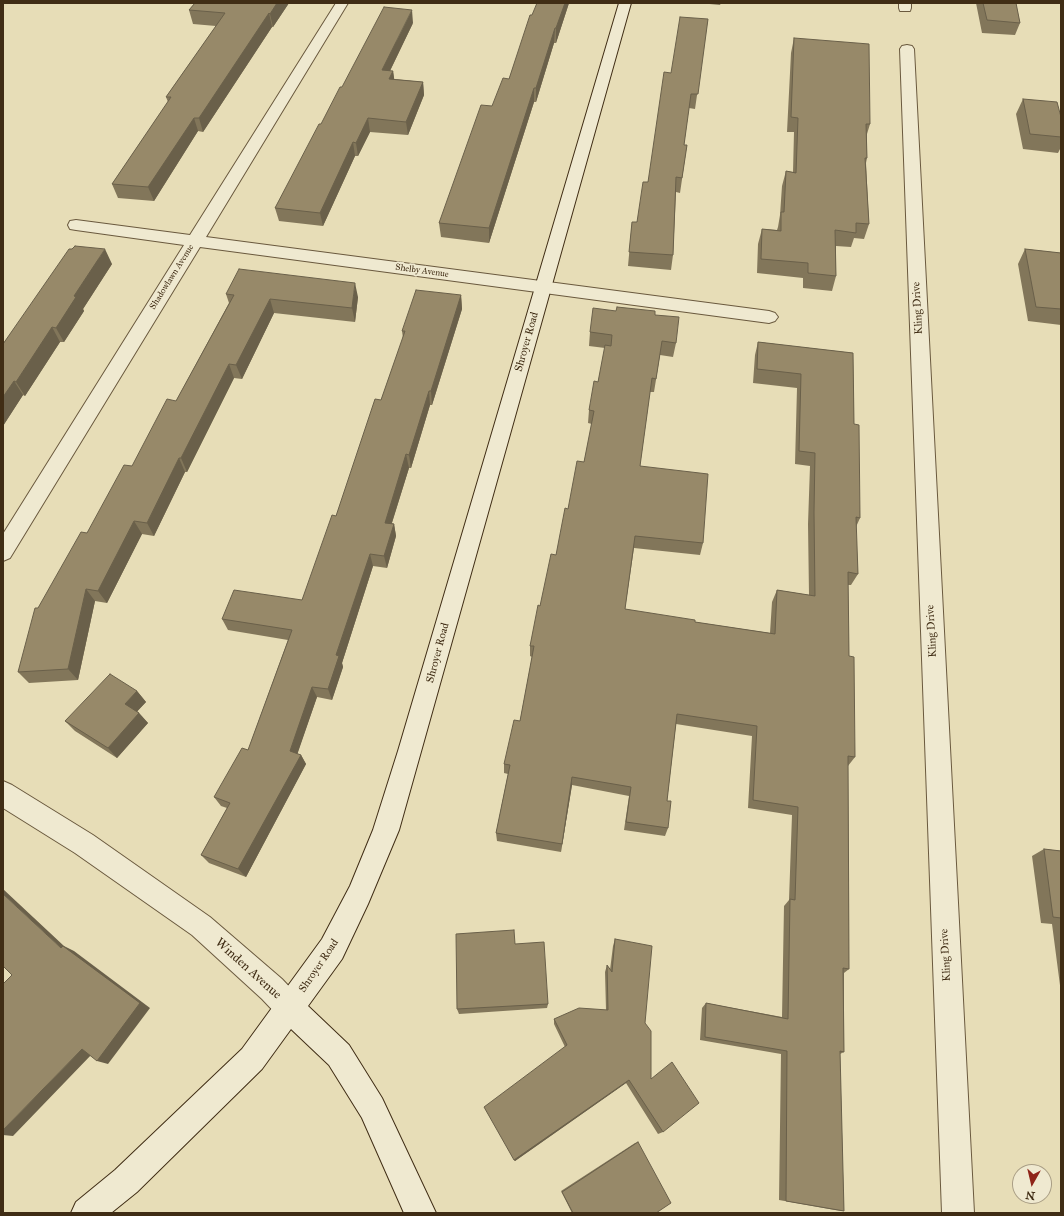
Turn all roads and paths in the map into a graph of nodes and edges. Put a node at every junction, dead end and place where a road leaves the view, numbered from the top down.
1 (342, 3) edge
2 (625, 3) edge
3 (907, 50) dead end
4 (76, 225) dead end
5 (195, 241) junction
6 (544, 287) junction
7 (769, 317) dead end
8 (3, 552) edge
9 (3, 792) edge
10 (290, 1008) junction
11 (87, 1213) edge
12 (420, 1213) edge
13 (958, 1213) edge

1 - 5 street, Shadowlawn Avenue
2 - 6 street, Shroyer Road
3 - 13 street, Kling Drive
4 - 5 street, Shelby Avenue
5 - 6 street, Shelby Avenue
5 - 8 street, Shadowlawn Avenue
6 - 7 street, Shelby Avenue
6 - 10 street, Shroyer Road
9 - 10 street, Winden Avenue
10 - 11 street, Shroyer Road
10 - 12 street, Winden Avenue

